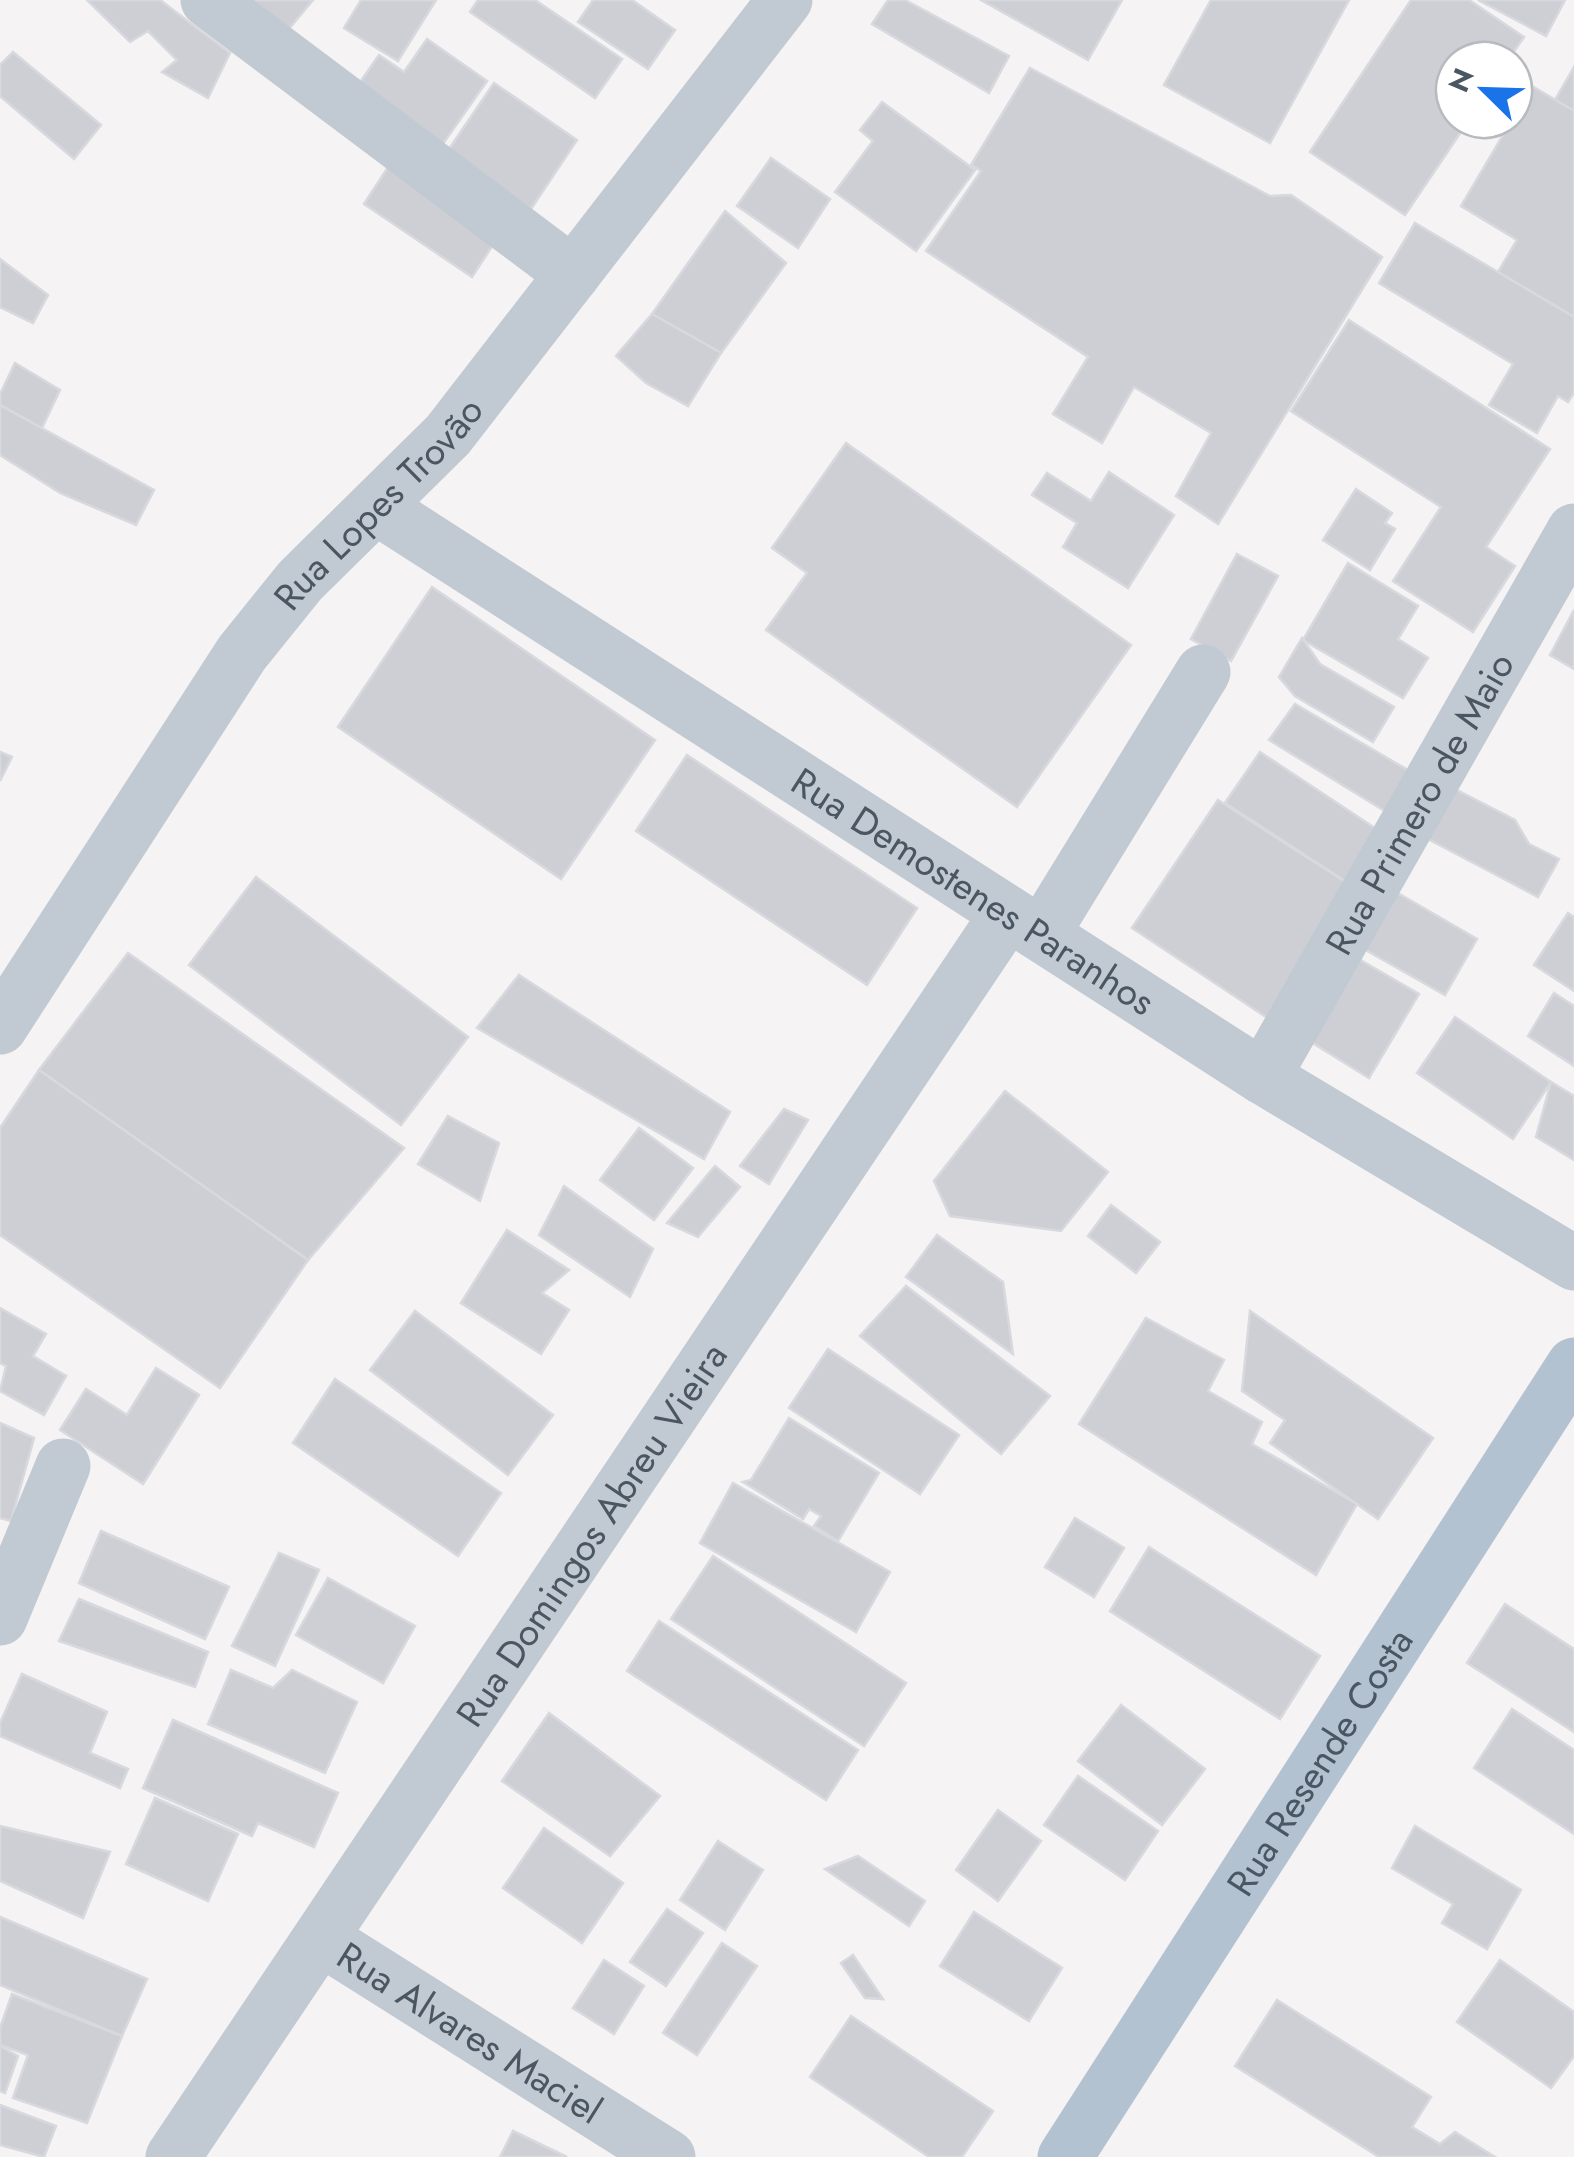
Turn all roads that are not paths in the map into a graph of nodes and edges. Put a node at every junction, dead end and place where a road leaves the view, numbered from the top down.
1 (208, 0) edge
2 (784, 0) edge
3 (573, 274) junction
4 (378, 508) junction
5 (1574, 531) edge
6 (1203, 672) dead end
7 (1025, 924) junction
8 (0, 1028) edge
9 (1264, 1077) junction
10 (1574, 1263) edge
11 (1574, 1364) edge
12 (63, 1466) dead end
13 (0, 1618) edge
14 (322, 1939) junction
15 (172, 2157) edge
16 (668, 2157) edge
17 (1065, 2157) edge

1 - 3 street
2 - 3 street, Rua Lopes Trovão
3 - 4 street, Rua Lopes Trovão
4 - 7 street, Rua Demostenes Paranhos
4 - 8 street, Rua Lopes Trovão
5 - 9 street, Rua Primero de Maio
6 - 7 street, Rua Domingos Abreu Vieira
7 - 9 street, Rua Demostenes Paranhos
7 - 14 street, Rua Domingos Abreu Vieira
9 - 10 street, Rua Demostenes Paranhos
11 - 17 main road, Rua Resende Costa
12 - 13 street
14 - 15 street, Rua Domingos Abreu Vieira
14 - 16 street, Rua Alvares Maciel

